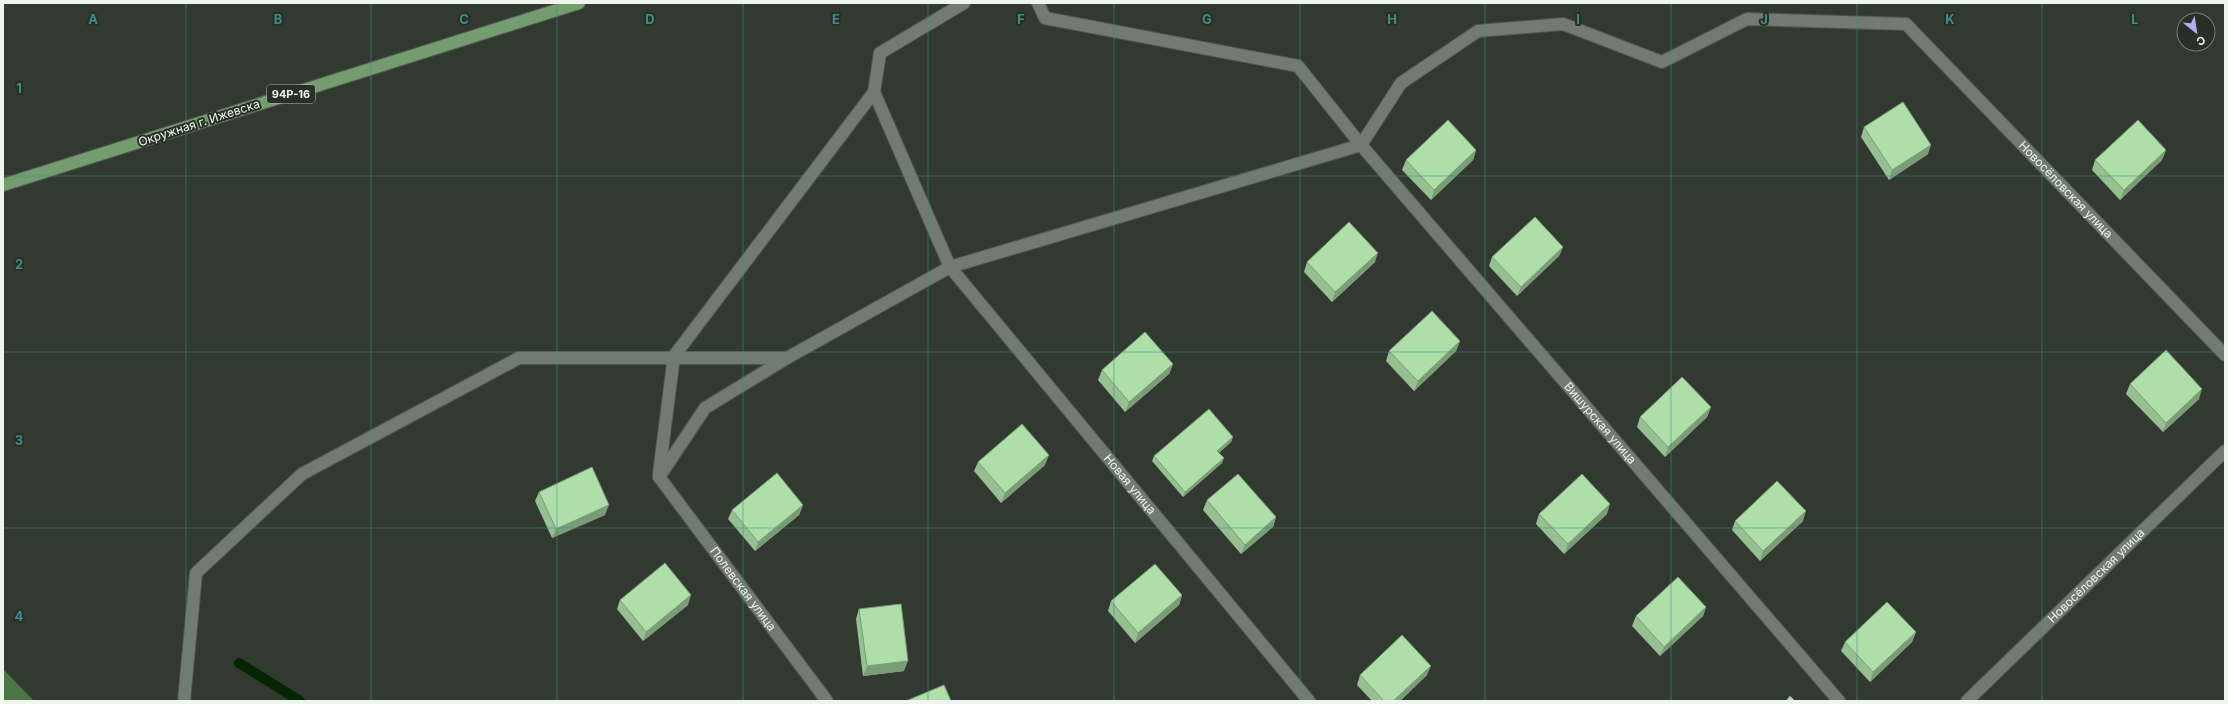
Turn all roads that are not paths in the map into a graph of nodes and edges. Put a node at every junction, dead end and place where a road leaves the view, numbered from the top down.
1 (579, 3) edge
2 (964, 3) edge
3 (1038, 3) edge
4 (874, 92) junction
5 (1361, 145) junction
6 (3, 185) edge
7 (950, 267) junction
8 (2225, 355) edge
9 (674, 356) junction
10 (787, 358) junction
11 (2225, 451) edge
12 (659, 477) junction
13 (184, 701) edge
14 (827, 701) edge
15 (1309, 701) edge
16 (1839, 701) edge
17 (1967, 701) edge

1 - 6 main road, Окружная г. Ижевска / 94Р-16
2 - 4 street
3 - 5 street, Вишурская улица
4 - 7 street, Новая улица
4 - 9 street
5 - 7 street
5 - 8 street, Новосёловская улица
5 - 16 street, Вишурская улица
7 - 10 street
7 - 15 street, Новая улица
9 - 10 street
9 - 12 street
9 - 13 street
10 - 12 street
11 - 17 street, Новосёловская улица
12 - 14 street, Полевская улица

